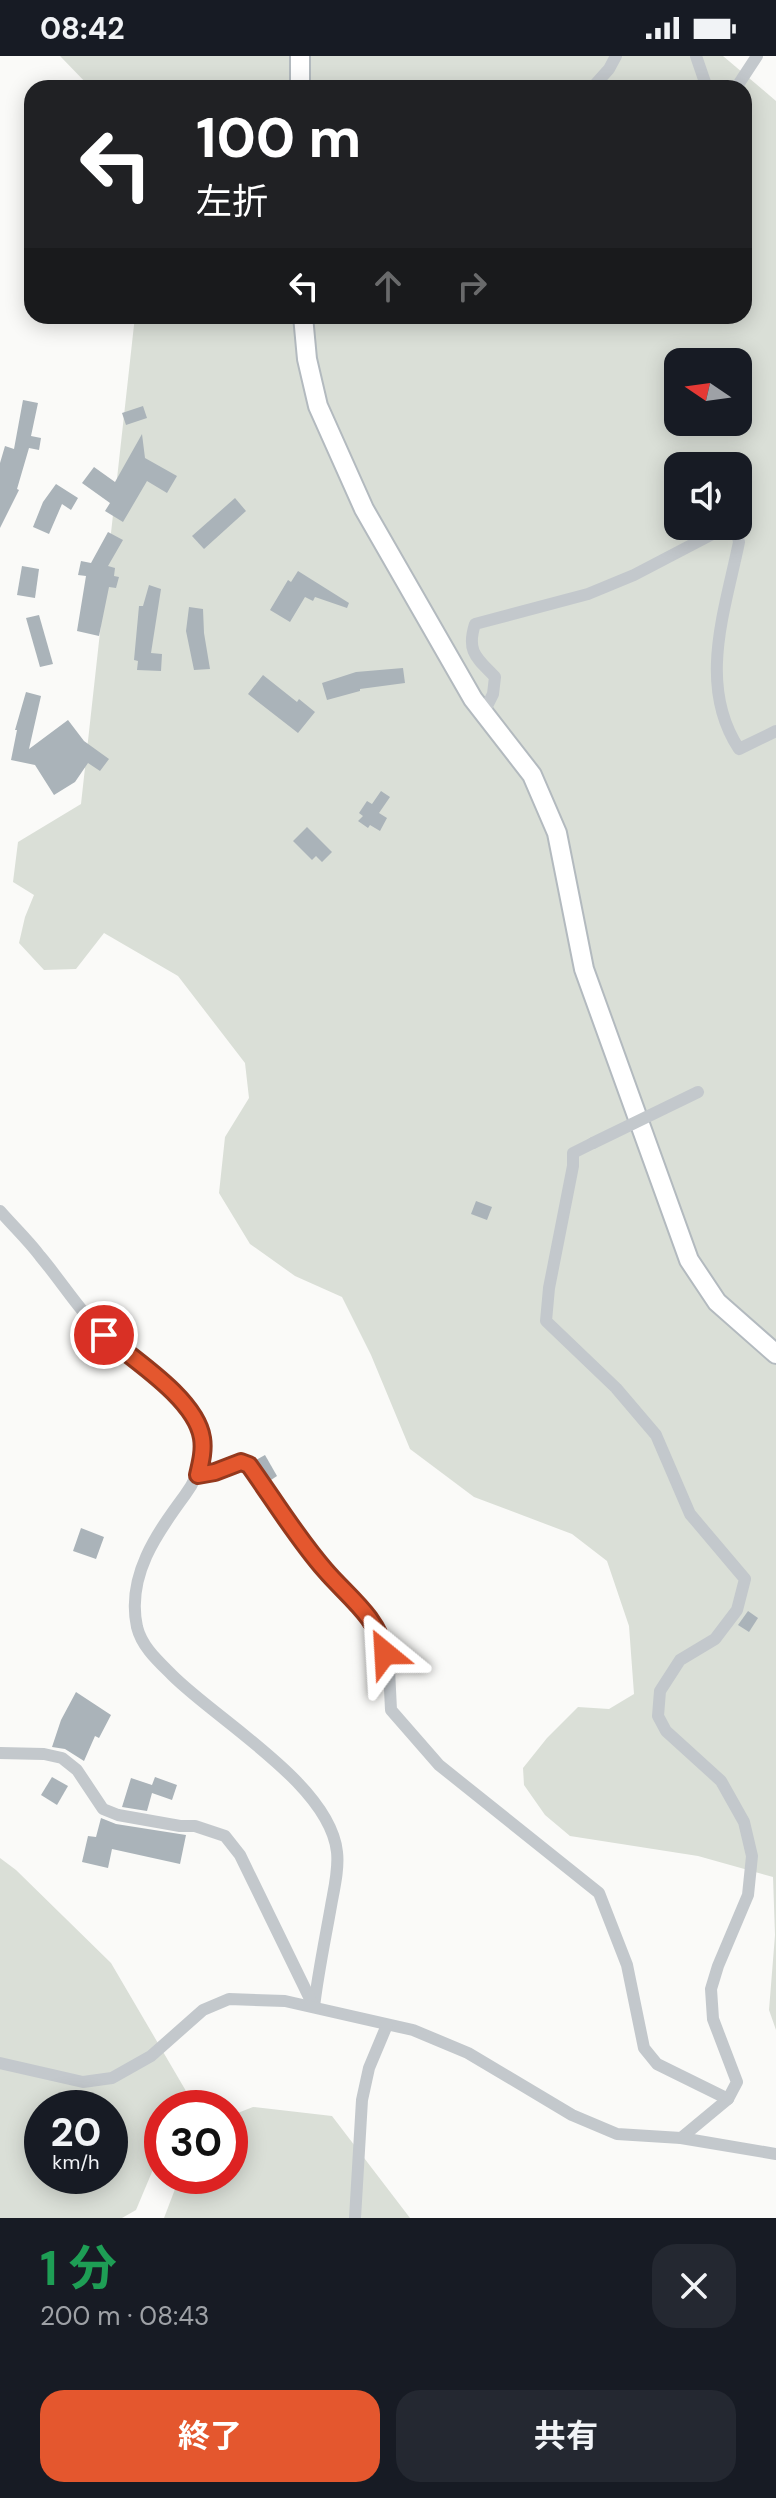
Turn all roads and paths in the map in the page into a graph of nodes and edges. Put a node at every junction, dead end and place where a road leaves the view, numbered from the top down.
1 (300, 56) edge
2 (616, 56) edge
3 (696, 56) edge
4 (757, 56) edge
5 (300, 80) edge
6 (598, 80) edge
7 (704, 80) edge
8 (741, 80) edge
9 (304, 324) edge
10 (484, 712) junction
11 (776, 731) edge
12 (698, 1092) dead end
13 (0, 1211) edge
14 (776, 1354) edge
15 (198, 1475) junction
16 (0, 1753) edge
17 (314, 2007) junction
18 (387, 2025) junction
19 (0, 2063) edge
20 (728, 2099) junction
21 (681, 2138) junction
22 (776, 2154) edge
23 (355, 2218) edge

1 - 5 street
2 - 6 street
3 - 7 street
4 - 8 street
9 - 10 street
10 - 11 street
10 - 14 street
12 - 20 street, bridge
13 - 15 street
15 - 17 street
15 - 20 street
16 - 17 street
17 - 18 street
17 - 19 street
18 - 21 street
18 - 23 street
20 - 21 street
21 - 22 street

